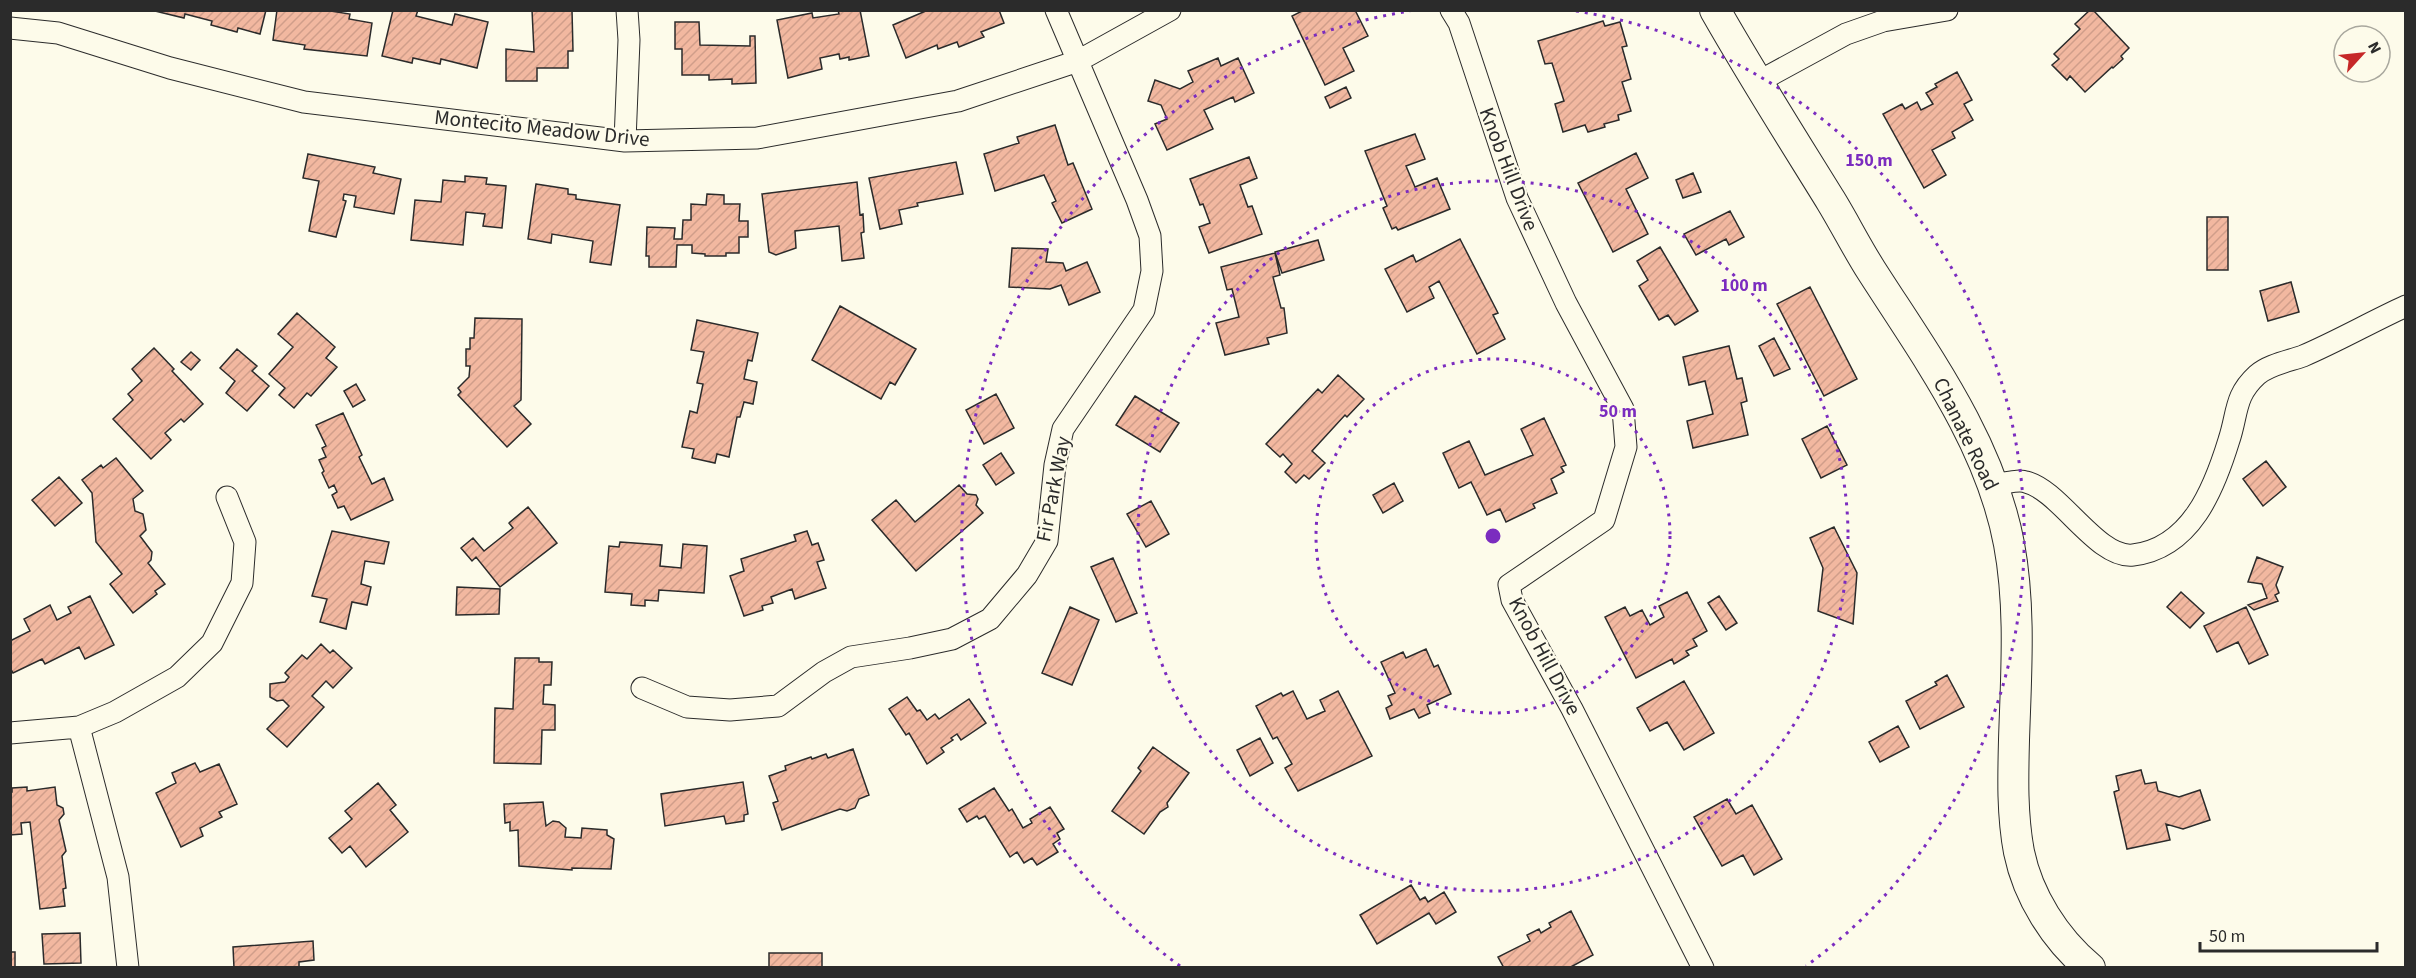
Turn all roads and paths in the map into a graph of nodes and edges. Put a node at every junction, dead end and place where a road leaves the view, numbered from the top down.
1 (627, 10) edge
2 (1056, 10) edge
3 (1170, 10) edge
4 (1451, 10) edge
5 (1715, 10) edge
6 (1947, 10) edge
7 (10, 28) edge
8 (1078, 61) junction
9 (1756, 83) junction
10 (625, 141) junction
11 (2406, 306) edge
12 (1995, 484) junction
13 (227, 497) dead end
14 (642, 688) dead end
15 (79, 727) junction
16 (10, 734) edge
17 (128, 968) edge
18 (1703, 968) edge
19 (2090, 968) edge

1 - 10 street
2 - 8 street, Fir Park Way
3 - 8 street, Montecito Meadow Drive
4 - 18 street, Knob Hill Drive
5 - 9 street, Chanate Road
6 - 9 street
7 - 10 street, Montecito Meadow Drive
8 - 10 street, Montecito Meadow Drive
8 - 14 street, Fir Park Way
9 - 12 street, Chanate Road
11 - 12 street
12 - 19 street, Chanate Road
13 - 15 street
15 - 16 street
15 - 17 street

